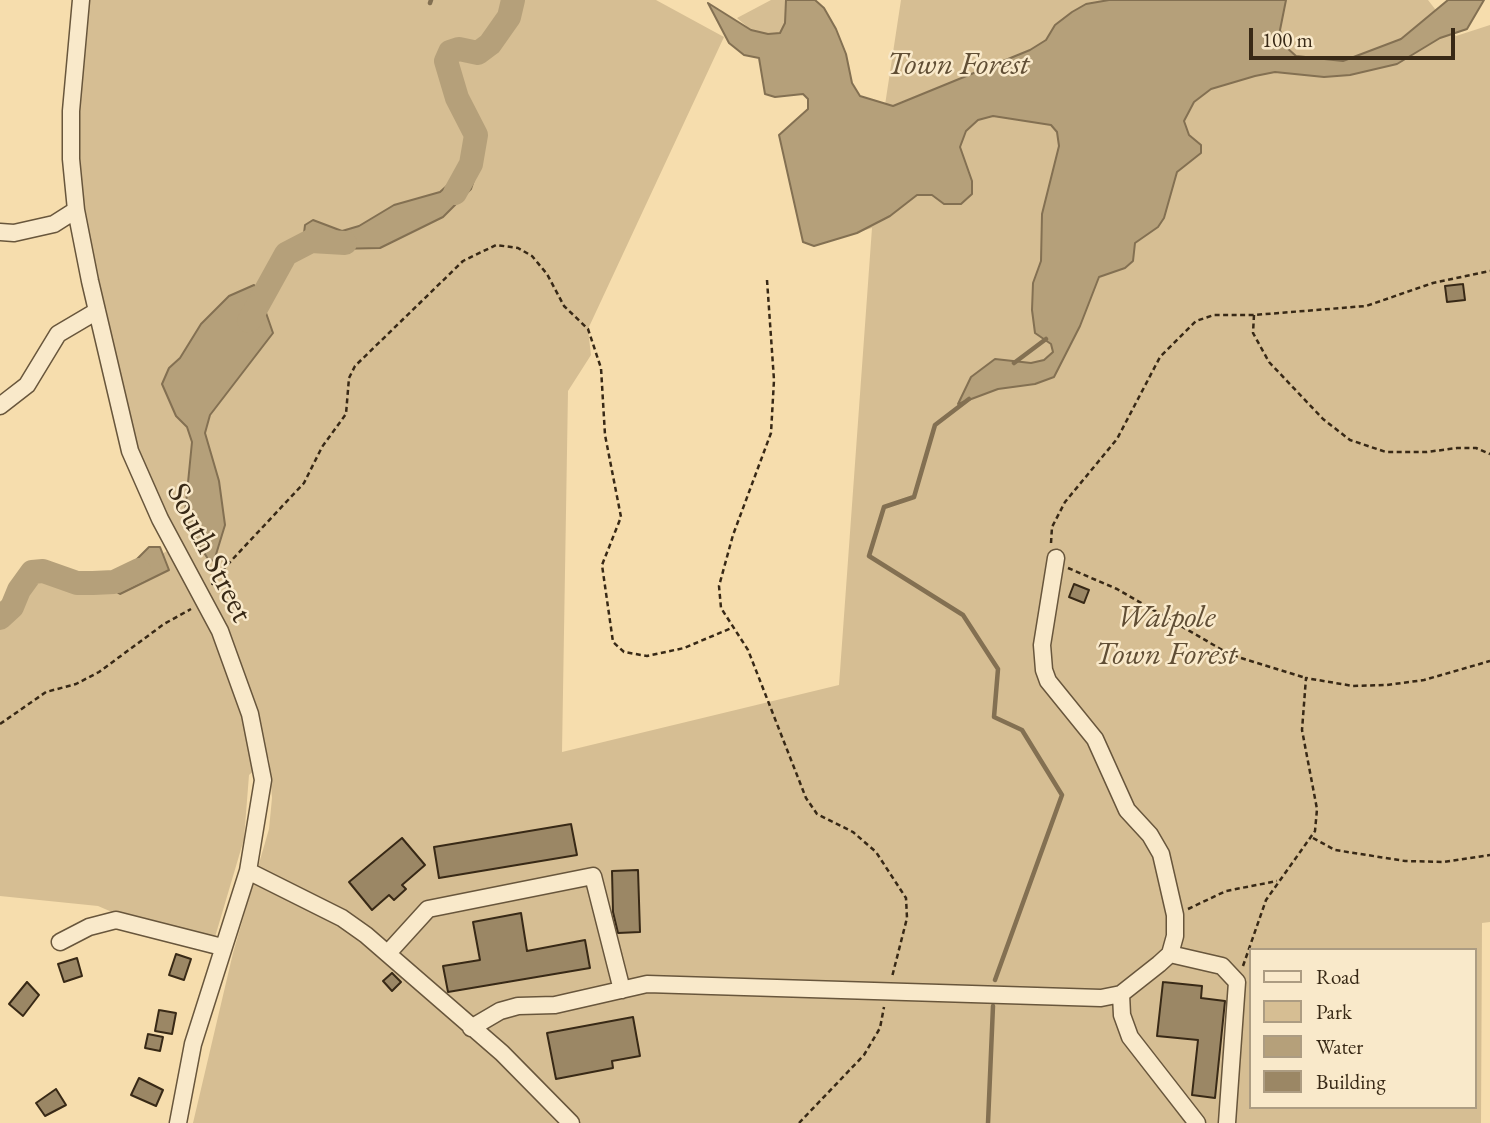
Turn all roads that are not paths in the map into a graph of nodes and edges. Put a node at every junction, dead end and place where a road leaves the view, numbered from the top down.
1 (81, 0) edge
2 (76, 210) junction
3 (0, 232) edge
4 (97, 311) junction
5 (0, 406) edge
6 (1056, 558) road end
7 (248, 871) junction
8 (60, 942) dead end
9 (222, 947) junction
10 (388, 953) junction
11 (1170, 954) junction
12 (622, 990) junction
13 (1121, 994) junction
14 (471, 1028) junction
15 (178, 1123) edge
16 (571, 1123) edge
17 (1197, 1123) edge
18 (1227, 1123) edge

1 - 2 street, South Street
2 - 3 street
2 - 4 street, South Street
4 - 5 street
4 - 7 street, South Street
6 - 11 street
7 - 9 street, South Street
7 - 10 street
8 - 9 street
9 - 15 street, South Street
10 - 12 street
10 - 14 street
11 - 13 street
11 - 18 street
12 - 13 street
12 - 14 street
13 - 17 street
14 - 16 street

